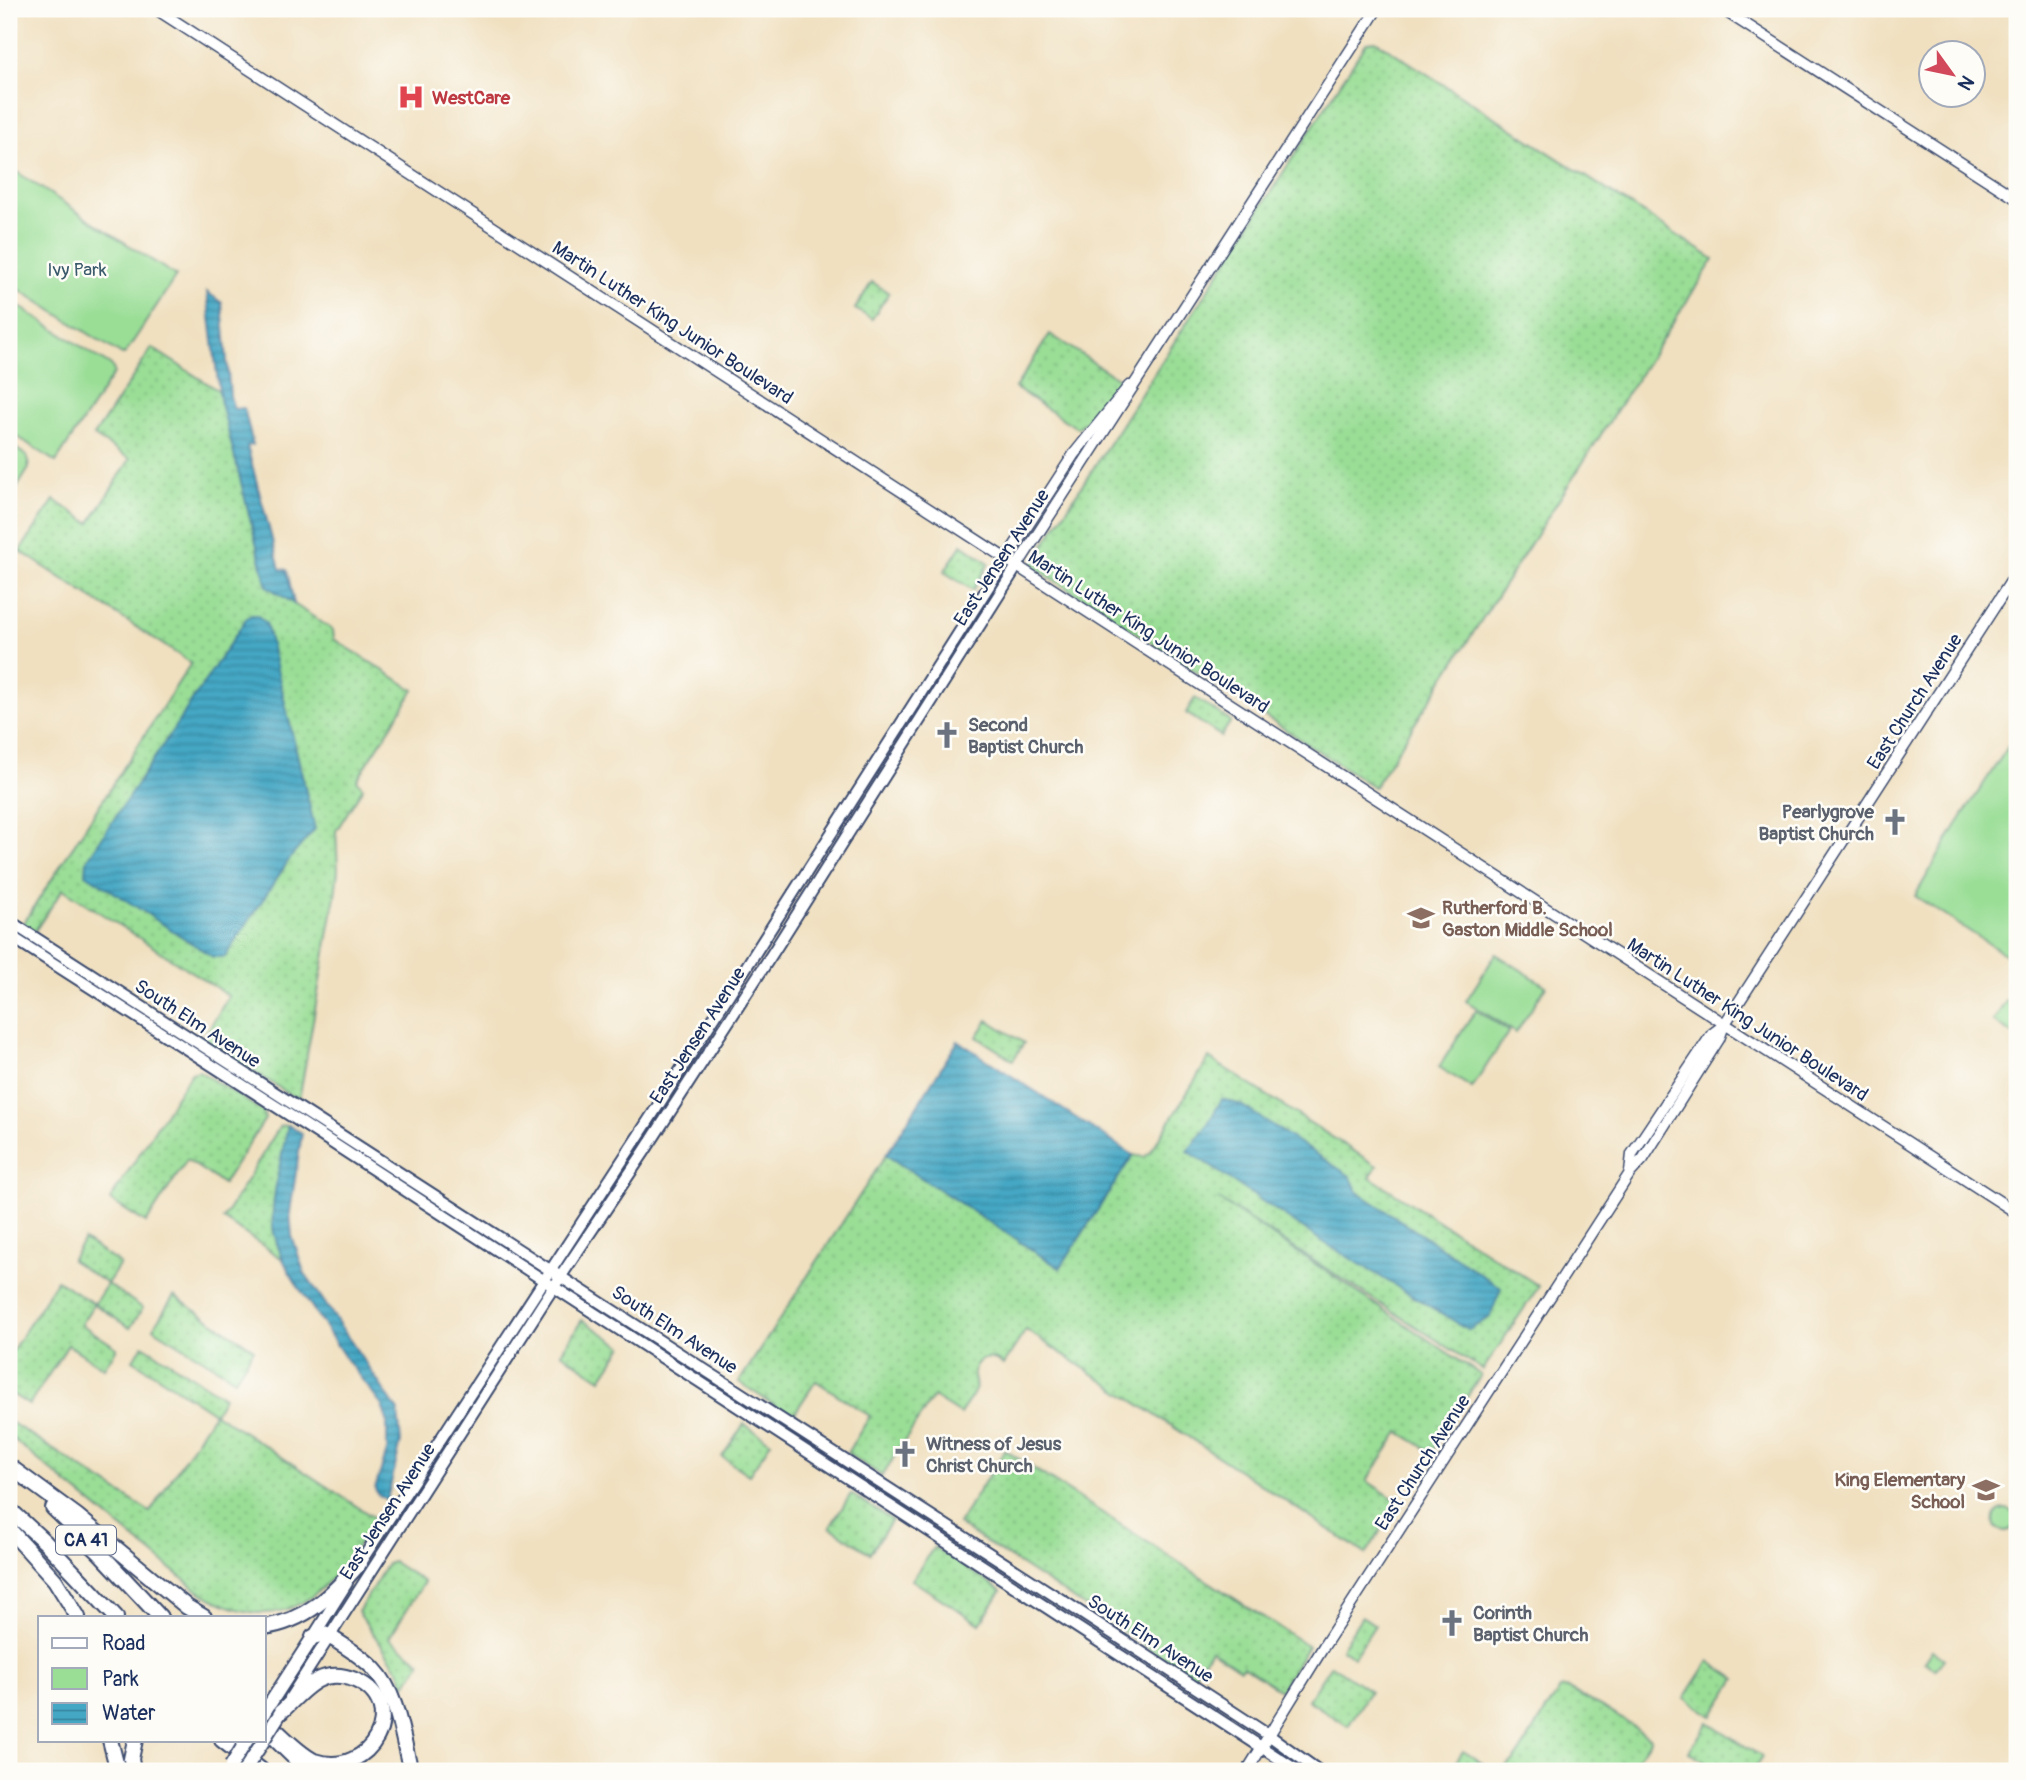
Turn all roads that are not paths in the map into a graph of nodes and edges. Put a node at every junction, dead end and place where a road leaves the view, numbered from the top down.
1 (156, 9) edge
2 (1377, 9) edge
3 (1722, 9) edge
4 (2017, 199) edge
5 (1157, 350) junction
6 (1006, 559) junction
7 (1017, 566) junction
8 (2017, 572) edge
9 (9, 921) edge
10 (9, 935) edge
11 (1724, 1025) junction
12 (2017, 1213) edge
13 (550, 1269) junction
14 (561, 1276) junction
15 (542, 1281) junction
16 (553, 1288) junction
17 (458, 1410) junction
18 (442, 1460) junction
19 (9, 1467) edge
20 (402, 1497) junction
21 (9, 1509) edge
22 (9, 1529) edge
23 (387, 1549) junction
24 (359, 1564) junction
25 (77, 1616) edge
26 (115, 1616) edge
27 (159, 1616) edge
28 (202, 1616) edge
29 (266, 1627) edge
30 (330, 1636) junction
31 (313, 1637) junction
32 (277, 1706) junction
33 (266, 1712) edge
34 (266, 1721) edge
35 (266, 1730) edge
36 (266, 1734) edge
37 (1270, 1736) junction
38 (111, 1742) edge
39 (135, 1742) edge
40 (225, 1742) edge
41 (234, 1742) edge
42 (246, 1742) edge
43 (261, 1742) edge
44 (1263, 1747) junction
45 (232, 1770) edge
46 (118, 1771) edge
47 (133, 1771) edge
48 (262, 1771) edge
49 (308, 1771) edge
50 (411, 1771) edge
51 (1247, 1771) edge
52 (1298, 1771) edge
53 (1319, 1771) edge

1 - 6 street, Martin Luther King Junior Boulevard
2 - 5 street, East Jensen Avenue
3 - 4 street
5 - 6 street, East Jensen Avenue
5 - 7 street, East Jensen Avenue
6 - 7 street, Martin Luther King Junior Boulevard
6 - 13 main road, East Jensen Avenue
7 - 11 street, Martin Luther King Junior Boulevard
7 - 14 main road, East Jensen Avenue
8 - 11 street, East Church Avenue
9 - 13 main road, South Elm Avenue
10 - 15 main road, South Elm Avenue
11 - 12 street, Martin Luther King Junior Boulevard
11 - 37 street, East Church Avenue
13 - 14 main road, South Elm Avenue
13 - 15 main road, East Jensen Avenue
14 - 16 main road, East Jensen Avenue
14 - 37 main road, South Elm Avenue
15 - 16 main road, South Elm Avenue
15 - 17 main road, East Jensen Avenue
16 - 18 main road, East Jensen Avenue
16 - 44 main road, South Elm Avenue
17 - 18 main road
17 - 20 main road, East Jensen Avenue
18 - 23 main road, East Jensen Avenue
19 - 27 highway, CA 41
19 - 28 highway
20 - 23 main road
20 - 24 main road, East Jensen Avenue
21 - 26 highway, CA 41
22 - 25 highway
23 - 30 main road, East Jensen Avenue
24 - 29 highway
24 - 31 main road, East Jensen Avenue
30 - 31 highway
30 - 32 main road, East Jensen Avenue
30 - 50 highway
31 - 32 main road, East Jensen Avenue
32 - 33 main road, East Jensen Avenue
32 - 34 highway
32 - 36 main road, East Jensen Avenue, bridge
35 - 49 highway
37 - 44 street, East Church Avenue
37 - 53 main road, South Elm Avenue
38 - 46 highway
39 - 47 highway
40 - 48 highway
41 - 48 highway
42 - 45 main road, East Jensen Avenue, bridge
43 - 45 main road, East Jensen Avenue, bridge
44 - 51 street, East Church Avenue
44 - 52 main road, South Elm Avenue

